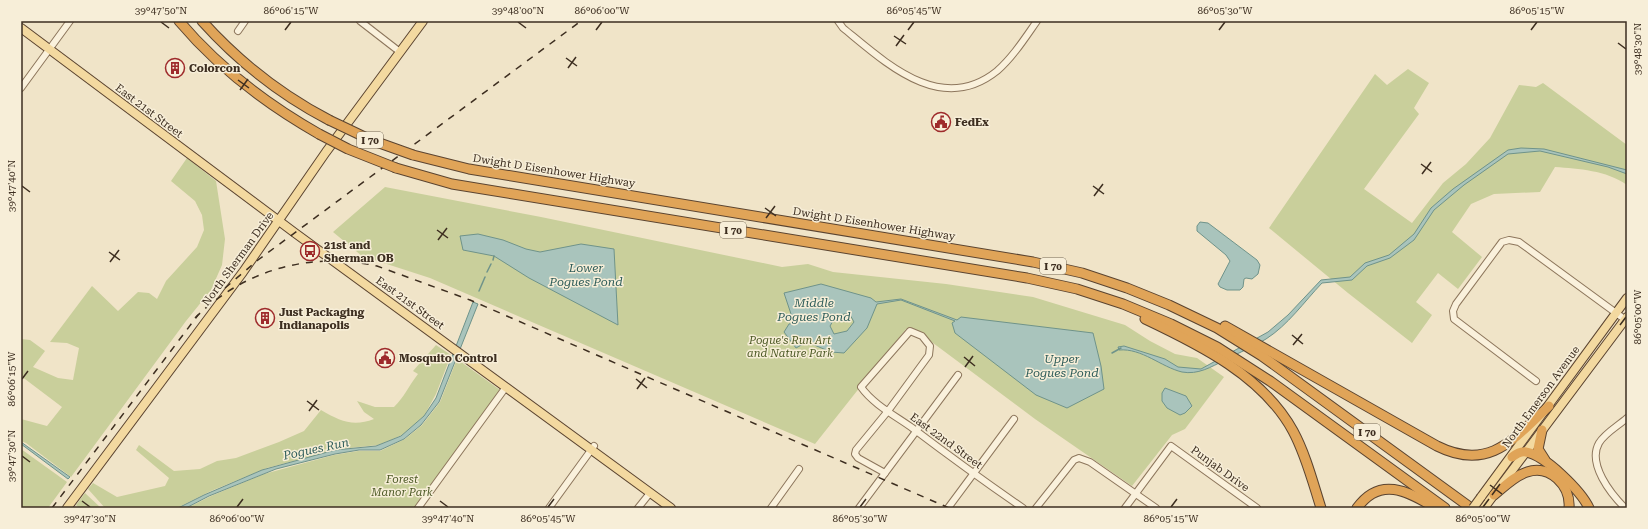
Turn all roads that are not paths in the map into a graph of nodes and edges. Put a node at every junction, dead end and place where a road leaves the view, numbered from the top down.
1 (70, 21) edge
2 (180, 21) edge
3 (202, 21) edge
4 (245, 21) edge
5 (360, 21) edge
6 (423, 21) edge
7 (838, 21) edge
8 (1037, 21) edge
9 (21, 28) edge
10 (238, 31) dead end
11 (50, 50) junction
12 (400, 52) junction
13 (21, 88) edge
14 (279, 221) junction
15 (1086, 292) junction
16 (1627, 298) edge
17 (1623, 317) edge
18 (1238, 336) junction
19 (958, 375) dead end
20 (1536, 381) dead end
21 (506, 387) junction
22 (1549, 406) junction
23 (888, 411) junction
24 (1627, 418) edge
25 (1014, 419) dead end
26 (1542, 430) junction
27 (916, 431) junction
28 (593, 448) junction
29 (1526, 452) junction
30 (1512, 456) junction
31 (1548, 465) junction
32 (799, 469) dead end
33 (1422, 472) junction
34 (885, 473) junction
35 (973, 474) junction
36 (650, 493) junction
37 (1136, 493) junction
38 (1489, 502) edge
39 (67, 508) edge
40 (418, 508) edge
41 (549, 508) edge
42 (638, 508) edge
43 (671, 508) edge
44 (771, 508) edge
45 (859, 508) edge
46 (948, 508) edge
47 (1023, 508) edge
48 (1036, 508) edge
49 (1124, 508) edge
50 (1156, 508) edge
51 (1257, 508) edge
52 (1321, 508) edge
53 (1357, 508) edge
54 (1436, 508) edge
55 (1444, 508) edge
56 (1472, 508) edge
57 (1480, 508) edge
58 (1569, 508) edge
59 (1589, 508) edge
60 (1625, 508) edge

1 - 11 street
2 - 15 highway, I 70, bridge
3 - 18 highway, Dwight D Eisenhower Highway / I 70, bridge
4 - 10 street
5 - 12 street
6 - 12 main road, North Sherman Drive
7 - 8 street
9 - 11 main road, East 21st Street
11 - 13 street
11 - 14 main road, East 21st Street
12 - 14 main road, North Sherman Drive
14 - 21 main road, East 21st Street
14 - 39 main road, North Sherman Drive
15 - 52 highway
15 - 55 highway, I 70
16 - 17 main road, North Emerson Avenue
17 - 20 street
17 - 22 main road, North Emerson Avenue
17 - 26 main road, North Emerson Avenue
18 - 22 highway
18 - 33 highway, I 70
19 - 27 street
21 - 28 main road, East 21st Street
21 - 40 street
22 - 30 main road, North Emerson Avenue
23 - 23 street, East 22nd Street
23 - 27 street, East 22nd Street
23 - 34 street
24 - 60 street
25 - 35 street
26 - 29 main road, North Emerson Avenue
26 - 31 highway
27 - 34 street
27 - 35 street, East 22nd Street
28 - 36 main road, East 21st Street
28 - 41 street
29 - 30 highway
29 - 31 highway
29 - 38 main road, North Emerson Avenue
30 - 56 main road, North Emerson Avenue, bridge
31 - 59 highway
32 - 44 street
33 - 56 highway, I 70
33 - 57 highway
34 - 45 street
35 - 46 street
35 - 47 street, East 22nd Street
36 - 42 street
36 - 43 main road, East 21st Street
37 - 48 street
37 - 49 street
37 - 50 street
37 - 51 street, Punjab Drive
38 - 58 highway
53 - 54 highway

